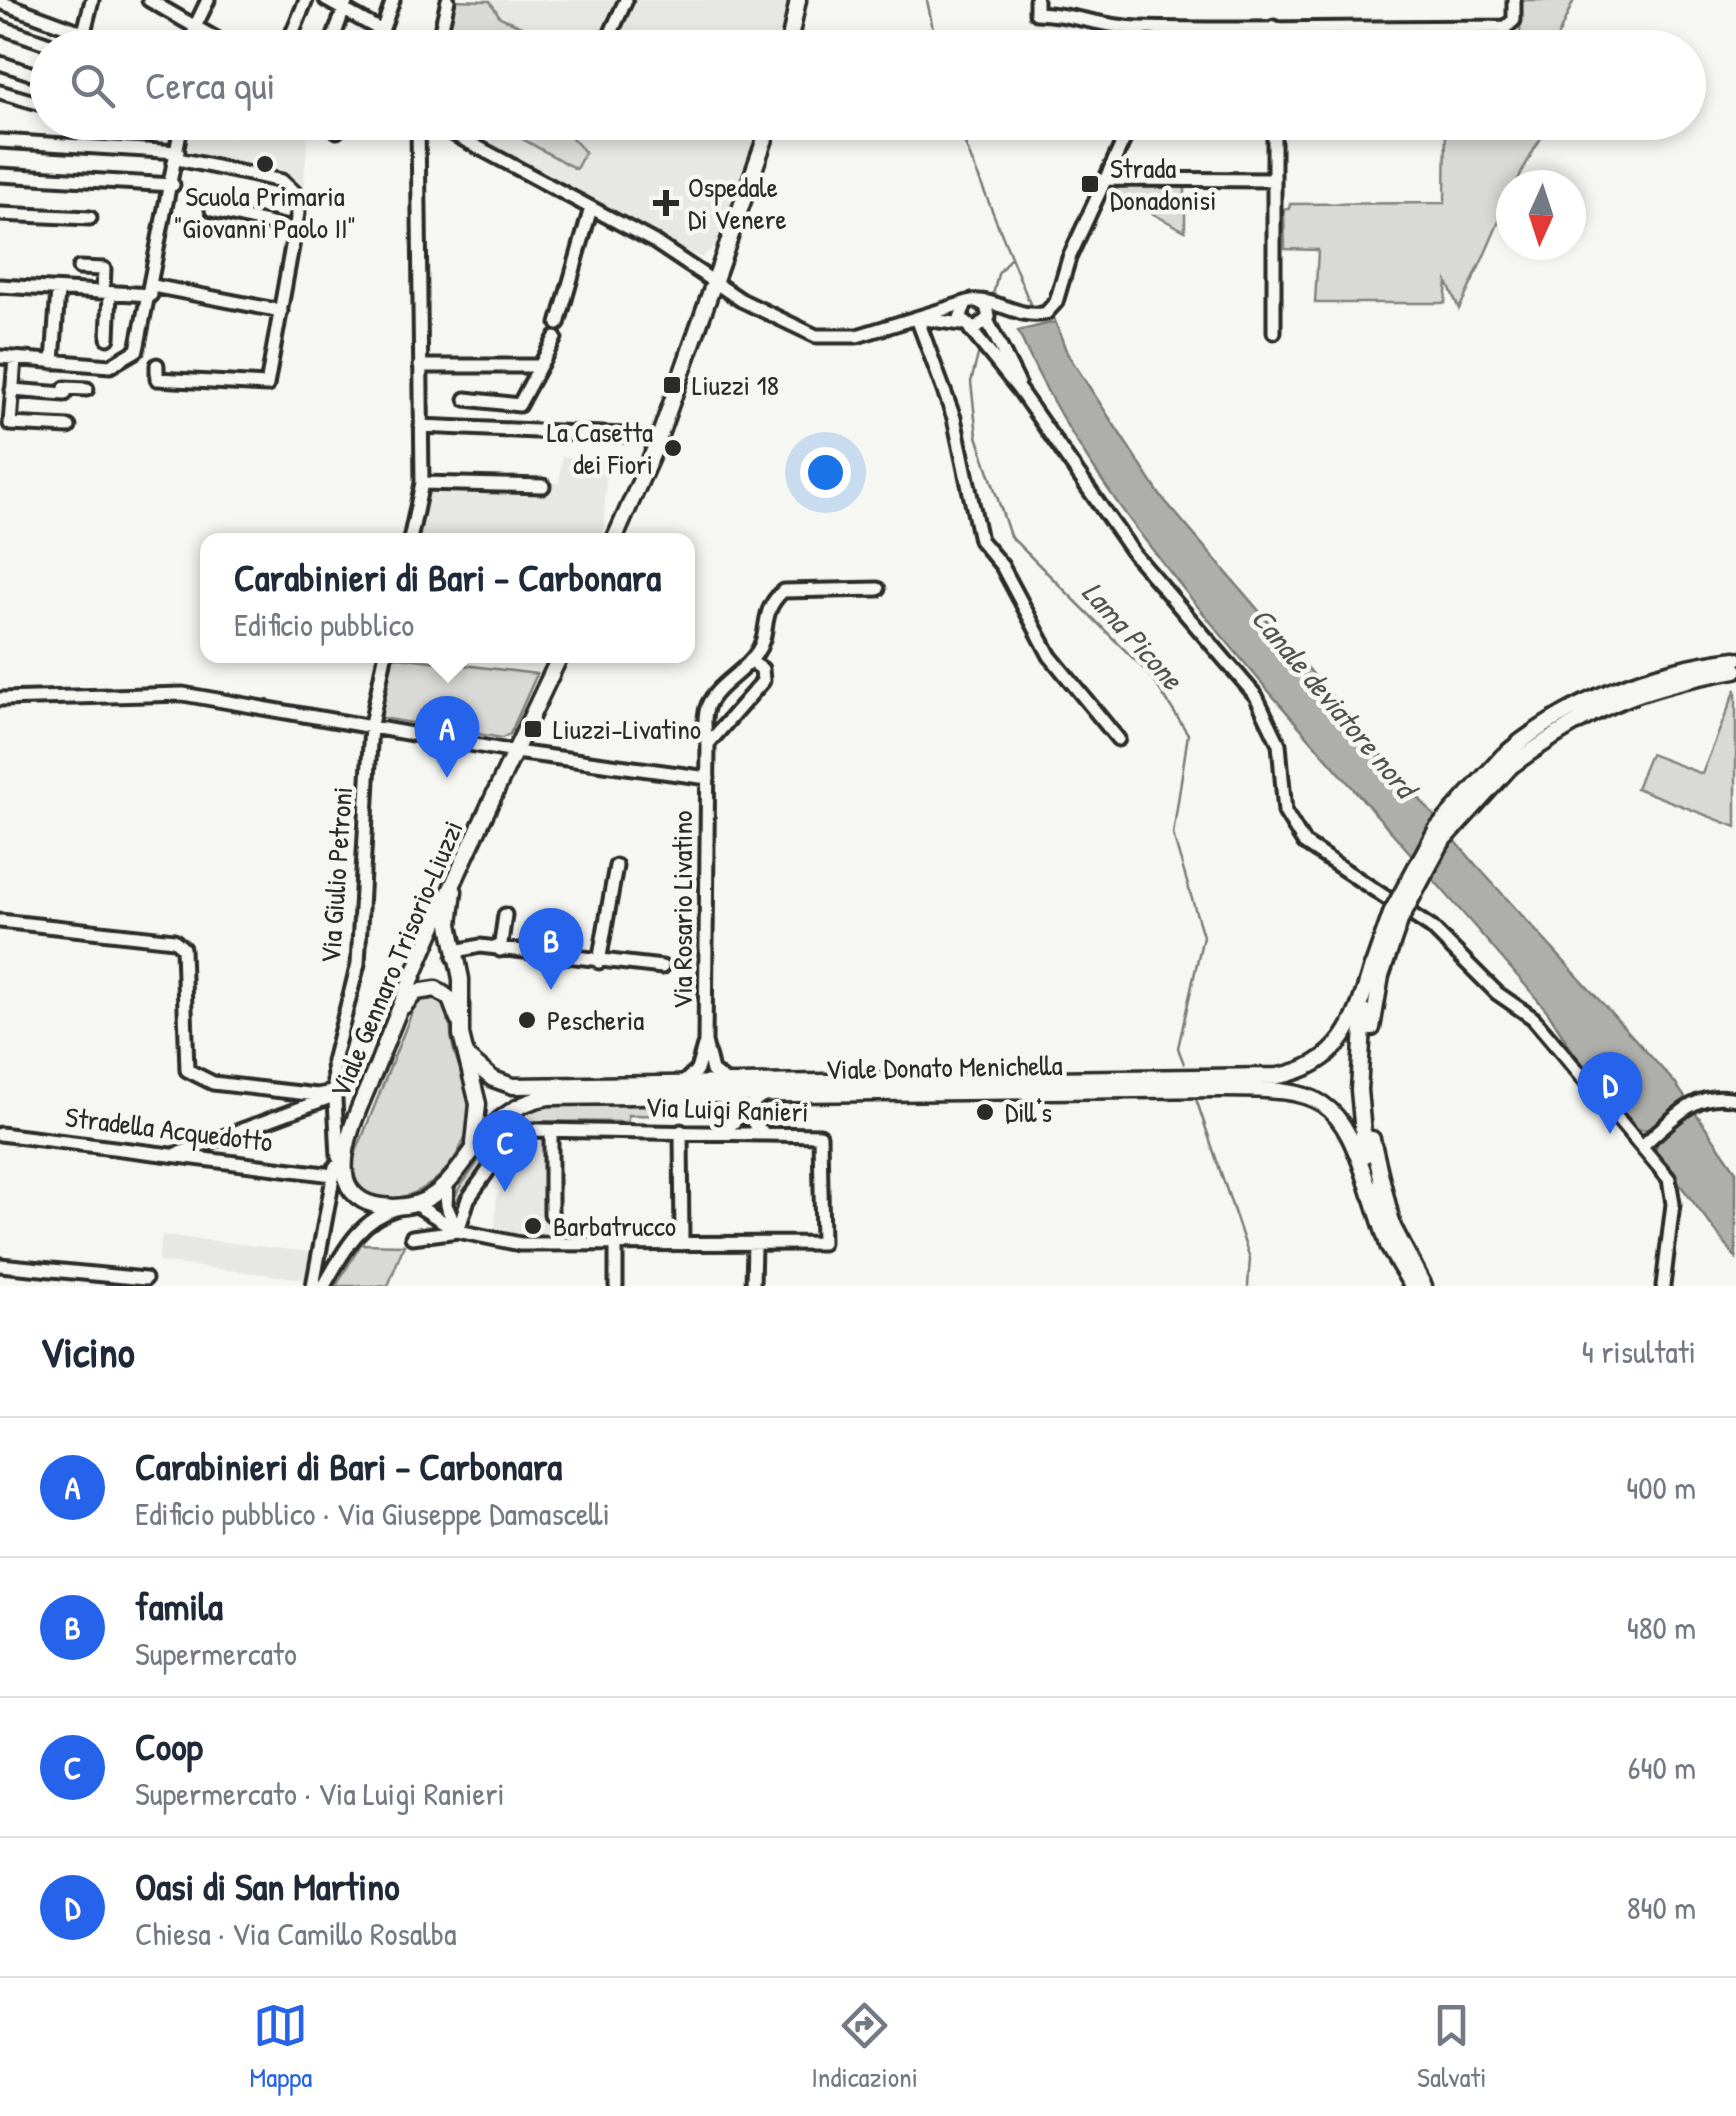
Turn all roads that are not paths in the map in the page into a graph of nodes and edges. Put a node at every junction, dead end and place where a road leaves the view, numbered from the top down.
1 (92, 0) edge
2 (149, 0) edge
3 (208, 0) edge
4 (306, 0) edge
5 (326, 0) edge
6 (393, 0) edge
7 (448, 0) edge
8 (626, 0) edge
9 (798, 0) edge
10 (1036, 0) edge
11 (1514, 0) edge
12 (0, 2) edge
13 (345, 5) edge
14 (0, 27) edge
15 (1274, 27) joint
16 (1138, 28) joint
17 (76, 30) edge
18 (85, 30) edge
19 (190, 30) edge
20 (199, 30) edge
21 (294, 30) edge
22 (336, 30) edge
23 (381, 30) edge
24 (382, 30) edge
25 (440, 30) edge
26 (612, 30) edge
27 (792, 30) edge
28 (30, 37) edge
29 (0, 64) edge
30 (30, 73) edge
31 (0, 92) edge
32 (30, 101) edge
33 (180, 140) edge
34 (418, 140) edge
35 (464, 140) edge
36 (765, 140) edge
37 (1124, 140) edge
38 (1274, 140) edge
39 (0, 141) edge
40 (178, 156) junction
41 (0, 176) edge
42 (1106, 179) junction
43 (1274, 180) junction
44 (173, 185) junction
45 (591, 208) junction
46 (212, 210) dead end
47 (0, 214) edge
48 (90, 218) dead end
49 (296, 230) junction
50 (80, 268) dead end
51 (714, 280) junction
52 (0, 286) edge
53 (58, 290) junction
54 (152, 290) junction
55 (106, 292) junction
56 (971, 302) junction
57 (281, 310) junction
58 (1010, 310) junction
59 (917, 318) junction
60 (989, 319) junction
61 (558, 324) dead end
62 (966, 326) junction
63 (1274, 332) dead end
64 (108, 338) dead end
65 (555, 338) dead end
66 (0, 357) edge
67 (15, 358) junction
68 (54, 362) junction
69 (157, 365) dead end
70 (420, 366) junction
71 (540, 366) junction
72 (86, 389) dead end
73 (12, 390) junction
74 (1020, 391) junction
75 (466, 399) dead end
76 (421, 426) junction
77 (68, 427) dead end
78 (625, 435) dead end
79 (422, 483) junction
80 (543, 486) dead end
81 (411, 533) edge
82 (617, 533) edge
83 (878, 589) dead end
84 (763, 640) junction
85 (1736, 660) edge
86 (750, 661) junction
87 (384, 663) edge
88 (557, 663) edge
89 (1736, 670) edge
90 (765, 675) junction
91 (0, 698) edge
92 (371, 725) junction
93 (1118, 739) dead end
94 (708, 744) junction
95 (514, 752) junction
96 (1507, 761) junction
97 (708, 778) junction
98 (616, 866) dead end
99 (455, 878) junction
100 (1402, 913) junction
101 (505, 915) dead end
102 (0, 920) edge
103 (450, 934) junction
104 (471, 946) junction
105 (500, 950) junction
106 (454, 957) junction
107 (599, 962) junction
108 (1372, 966) junction
109 (662, 967) dead end
110 (396, 1018) junction
111 (461, 1035) junction
112 (706, 1042) junction
113 (470, 1060) junction
114 (1278, 1082) junction
115 (683, 1083) junction
116 (1013, 1086) junction
117 (723, 1089) junction
118 (332, 1094) junction
119 (766, 1094) junction
120 (1736, 1099) edge
121 (359, 1114) junction
122 (550, 1131) junction
123 (682, 1131) junction
124 (719, 1131) junction
125 (762, 1131) junction
126 (0, 1134) edge
127 (1647, 1141) junction
128 (474, 1145) junction
129 (173, 1155) junction
130 (338, 1156) junction
131 (333, 1174) junction
132 (447, 1186) junction
133 (1371, 1195) junction
134 (410, 1205) junction
135 (1381, 1209) junction
136 (552, 1214) dead end
137 (458, 1231) junction
138 (322, 1234) junction
139 (412, 1238) dead end
140 (682, 1244) junction
141 (754, 1244) junction
142 (616, 1245) junction
143 (1398, 1251) junction
144 (341, 1255) junction
145 (0, 1265) edge
146 (145, 1279) dead end
147 (313, 1286) edge
148 (324, 1286) edge
149 (616, 1286) edge
150 (753, 1286) edge
151 (1412, 1286) edge
152 (1424, 1286) edge
153 (1663, 1286) edge

1 - 18 street
2 - 19 street
3 - 20 street
4 - 21 street
5 - 13 street
6 - 24 street
7 - 25 street
8 - 26 street
9 - 27 main road
10 - 16 street
11 - 15 street
12 - 17 street
13 - 22 street
13 - 23 street
14 - 28 street
15 - 16 street
29 - 30 street
31 - 32 street
33 - 40 street
34 - 70 street
35 - 45 street
36 - 51 main road
37 - 42 street
38 - 43 street
39 - 40 street
40 - 44 street
40 - 49 street
41 - 44 street
42 - 43 street
42 - 58 street
43 - 63 street
44 - 54 street
45 - 51 street
45 - 61 street
46 - 49 street
47 - 48 street
49 - 57 street
50 - 55 street
51 - 59 street
51 - 82 main road
52 - 53 street
53 - 55 street
53 - 68 street
54 - 55 street
54 - 57 street
54 - 68 street
55 - 64 street
56 - 58 street
56 - 59 street
56 - 60 street
56 - 62 street
57 - 69 street
58 - 60 street
59 - 62 street
59 - 93 street
60 - 62 street
60 - 74 street
62 - 74 street
65 - 71 street
66 - 67 street
67 - 68 street
67 - 73 street
70 - 71 street
70 - 76 street
71 - 75 street
72 - 73 street
73 - 77 street
74 - 100 street
76 - 78 street
76 - 79 street
79 - 80 street
79 - 81 street
83 - 84 street, Via Rosario Livatino
84 - 86 street, Via Rosario Livatino
84 - 90 street
85 - 96 main road
86 - 90 street
86 - 94 street, Via Rosario Livatino
87 - 92 street, Via Giulio Petroni
88 - 95 main road, Viale Gennaro Trisorio-Liuzzi
89 - 96 main road
90 - 94 street
91 - 92 street, Via Rosario Livatino
92 - 95 street, Via Rosario Livatino
92 - 118 street, Via Giulio Petroni
94 - 97 street, Via Rosario Livatino
95 - 97 street, Via Rosario Livatino
95 - 99 main road, Viale Gennaro Trisorio-Liuzzi
96 - 100 main road, bridge
96 - 100 main road, bridge
97 - 112 street, Via Rosario Livatino
98 - 107 street
99 - 103 main road
99 - 110 main road, Viale Gennaro Trisorio-Liuzzi
100 - 108 main road
100 - 127 street
100 - 135 main road
101 - 105 street
102 - 118 street
103 - 104 street
103 - 106 main road
104 - 105 street
104 - 106 street
105 - 107 street
106 - 111 main road
107 - 109 street
108 - 114 main road, Viale Donato Menichella
108 - 133 main road
110 - 111 main road
110 - 121 main road, Viale Gennaro Trisorio-Liuzzi
111 - 113 main road
112 - 115 street
112 - 117 street
113 - 115 main road, Viale Donato Menichella
113 - 128 main road
114 - 116 main road, Viale Donato Menichella
114 - 133 main road, Viale Donato Menichella
115 - 117 main road, Viale Donato Menichella
116 - 117 main road, Viale Donato Menichella
116 - 119 main road, Viale Donato Menichella
117 - 119 main road, Viale Donato Menichella
117 - 124 street
117 - 128 main road, Viale Donato Menichella
118 - 129 street
118 - 130 street, Via Giulio Petroni
119 - 125 street
120 - 127 street
121 - 130 street, Viale Gennaro Trisorio-Liuzzi
121 - 134 main road
122 - 123 street, Via Luigi Ranieri
122 - 136 street
122 - 137 street, Via Luigi Ranieri
123 - 124 street, Via Luigi Ranieri
123 - 140 street
124 - 125 street, Via Luigi Ranieri
125 - 141 street, Via Luigi Ranieri
126 - 129 street, Stradella Acquedotto
127 - 153 street
128 - 132 main road, Viale Donato Menichella
129 - 131 street, Stradella Acquedotto
130 - 131 street, Viale Gennaro Trisorio-Liuzzi
131 - 138 street
132 - 134 main road, Viale Donato Menichella
132 - 137 street
133 - 135 main road
134 - 137 street
134 - 144 street, Viale Donato Menichella
135 - 143 main road
137 - 139 street, Via Luigi Ranieri
137 - 142 street, Via Luigi Ranieri
138 - 144 street
138 - 147 street
140 - 141 street, Via Luigi Ranieri
140 - 142 street, Via Luigi Ranieri
141 - 150 street
142 - 149 street
143 - 151 main road
143 - 152 main road
144 - 148 street, Viale Donato Menichella
145 - 146 street

